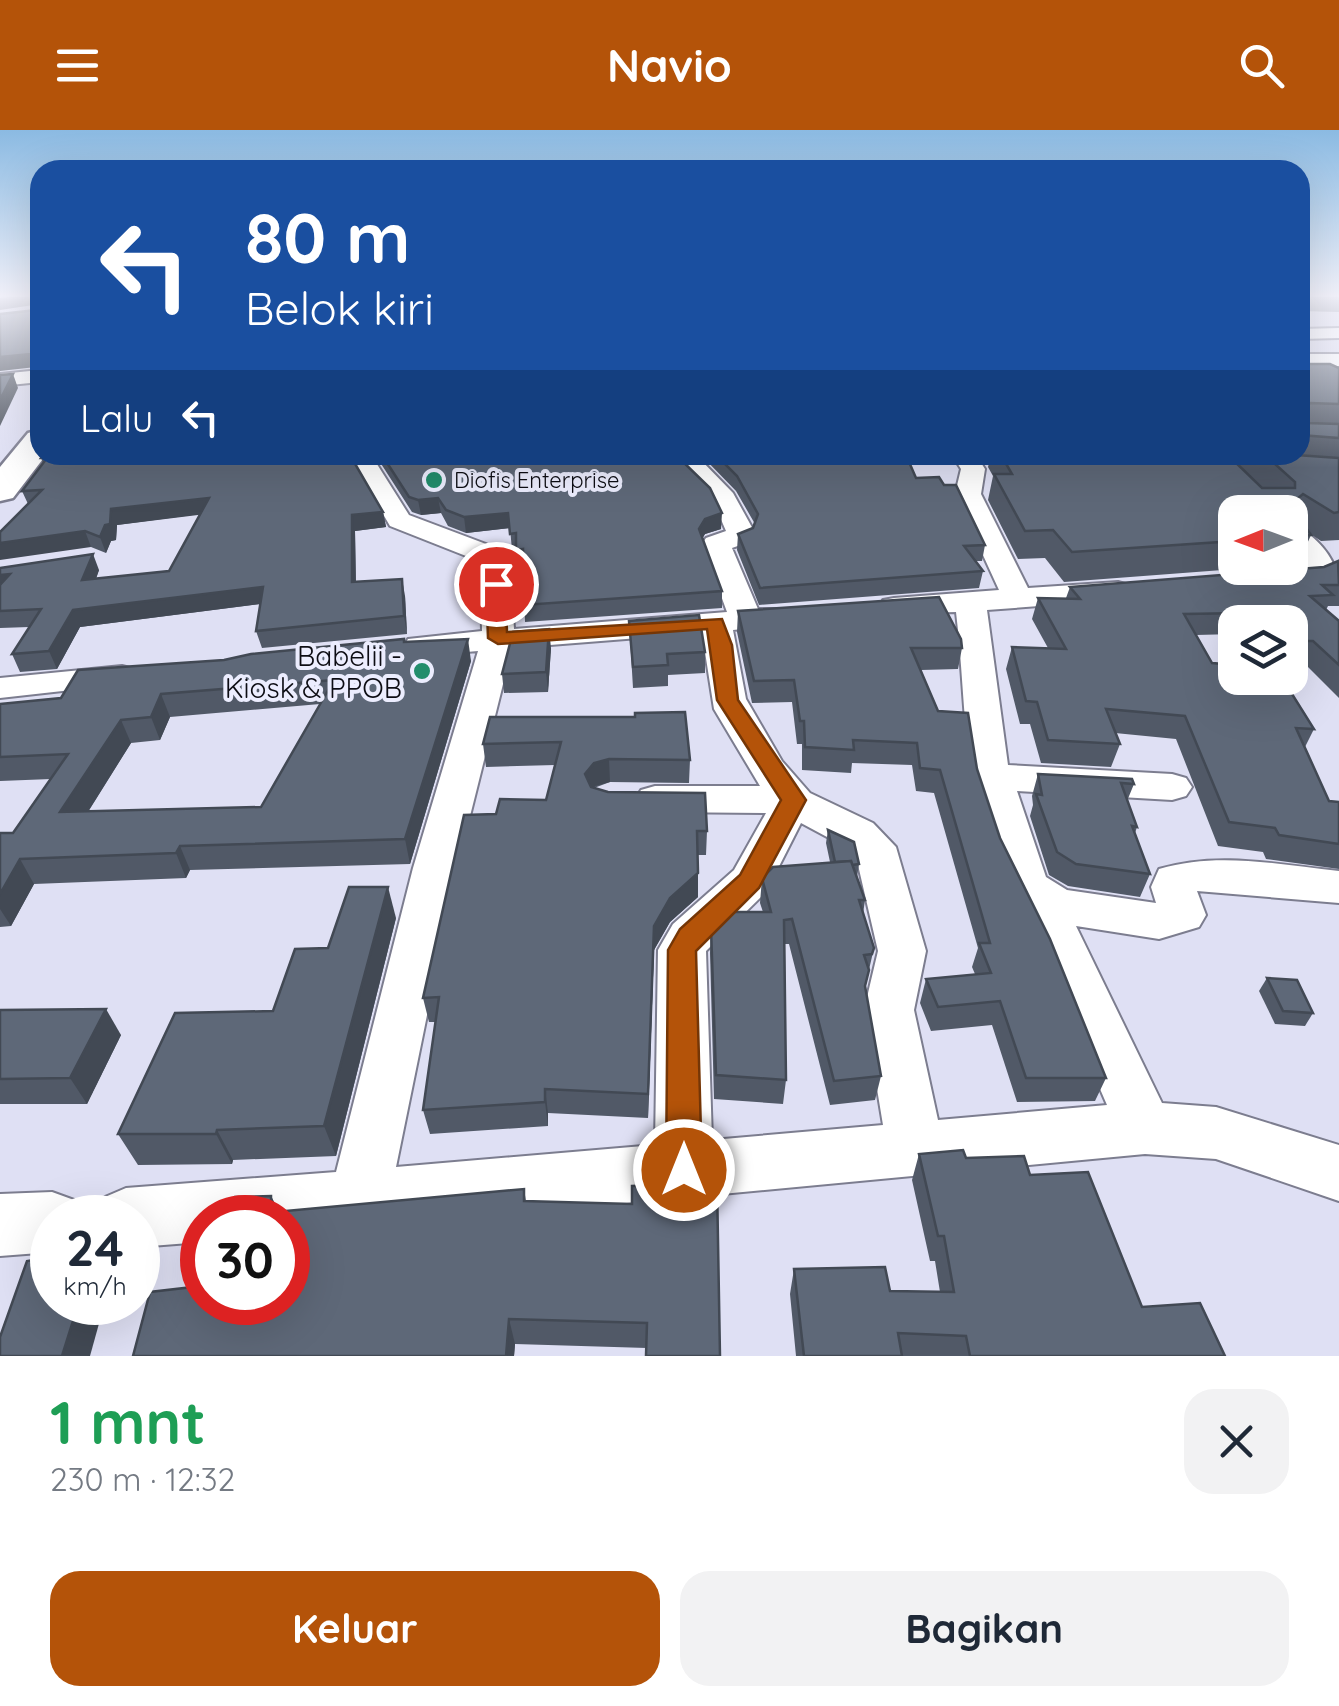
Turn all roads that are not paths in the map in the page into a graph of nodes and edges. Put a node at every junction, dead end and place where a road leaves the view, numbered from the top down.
1 (1310, 360) edge
2 (1339, 360) edge
3 (30, 377) edge
4 (0, 380) edge
5 (30, 456) edge
6 (688, 465) edge
7 (971, 465) edge
8 (367, 466) dead end
9 (0, 490) edge
10 (1308, 547) edge
11 (1329, 564) edge
12 (1156, 588) edge
13 (1018, 599) junction
14 (970, 602) junction
15 (858, 610) edge
16 (821, 613) edge
17 (730, 621) junction
18 (498, 638) junction
19 (383, 650) edge
20 (152, 673) edge
21 (0, 688) edge
22 (993, 778) junction
23 (1172, 787) dead end
24 (610, 799) edge
25 (794, 800) junction
26 (1339, 887) edge
27 (1040, 898) junction
28 (1145, 1128) junction
29 (916, 1149) junction
30 (684, 1170) junction
31 (1339, 1173) edge
32 (359, 1200) junction
33 (160, 1215) edge
34 (30, 1224) edge
35 (0, 1226) edge

1 - 2 street
3 - 4 street
5 - 9 highway
6 - 17 street
7 - 13 street
8 - 18 street
10 - 11 street
12 - 13 street
13 - 14 street
14 - 15 street
14 - 22 street
16 - 17 street
17 - 18 street
17 - 25 street
18 - 19 street
18 - 32 street
20 - 21 street
22 - 23 street
22 - 27 street
24 - 25 street
25 - 29 street
25 - 30 street
26 - 27 street
27 - 28 street
28 - 29 street
28 - 31 street
29 - 30 street
30 - 32 street
32 - 33 street
34 - 35 street

